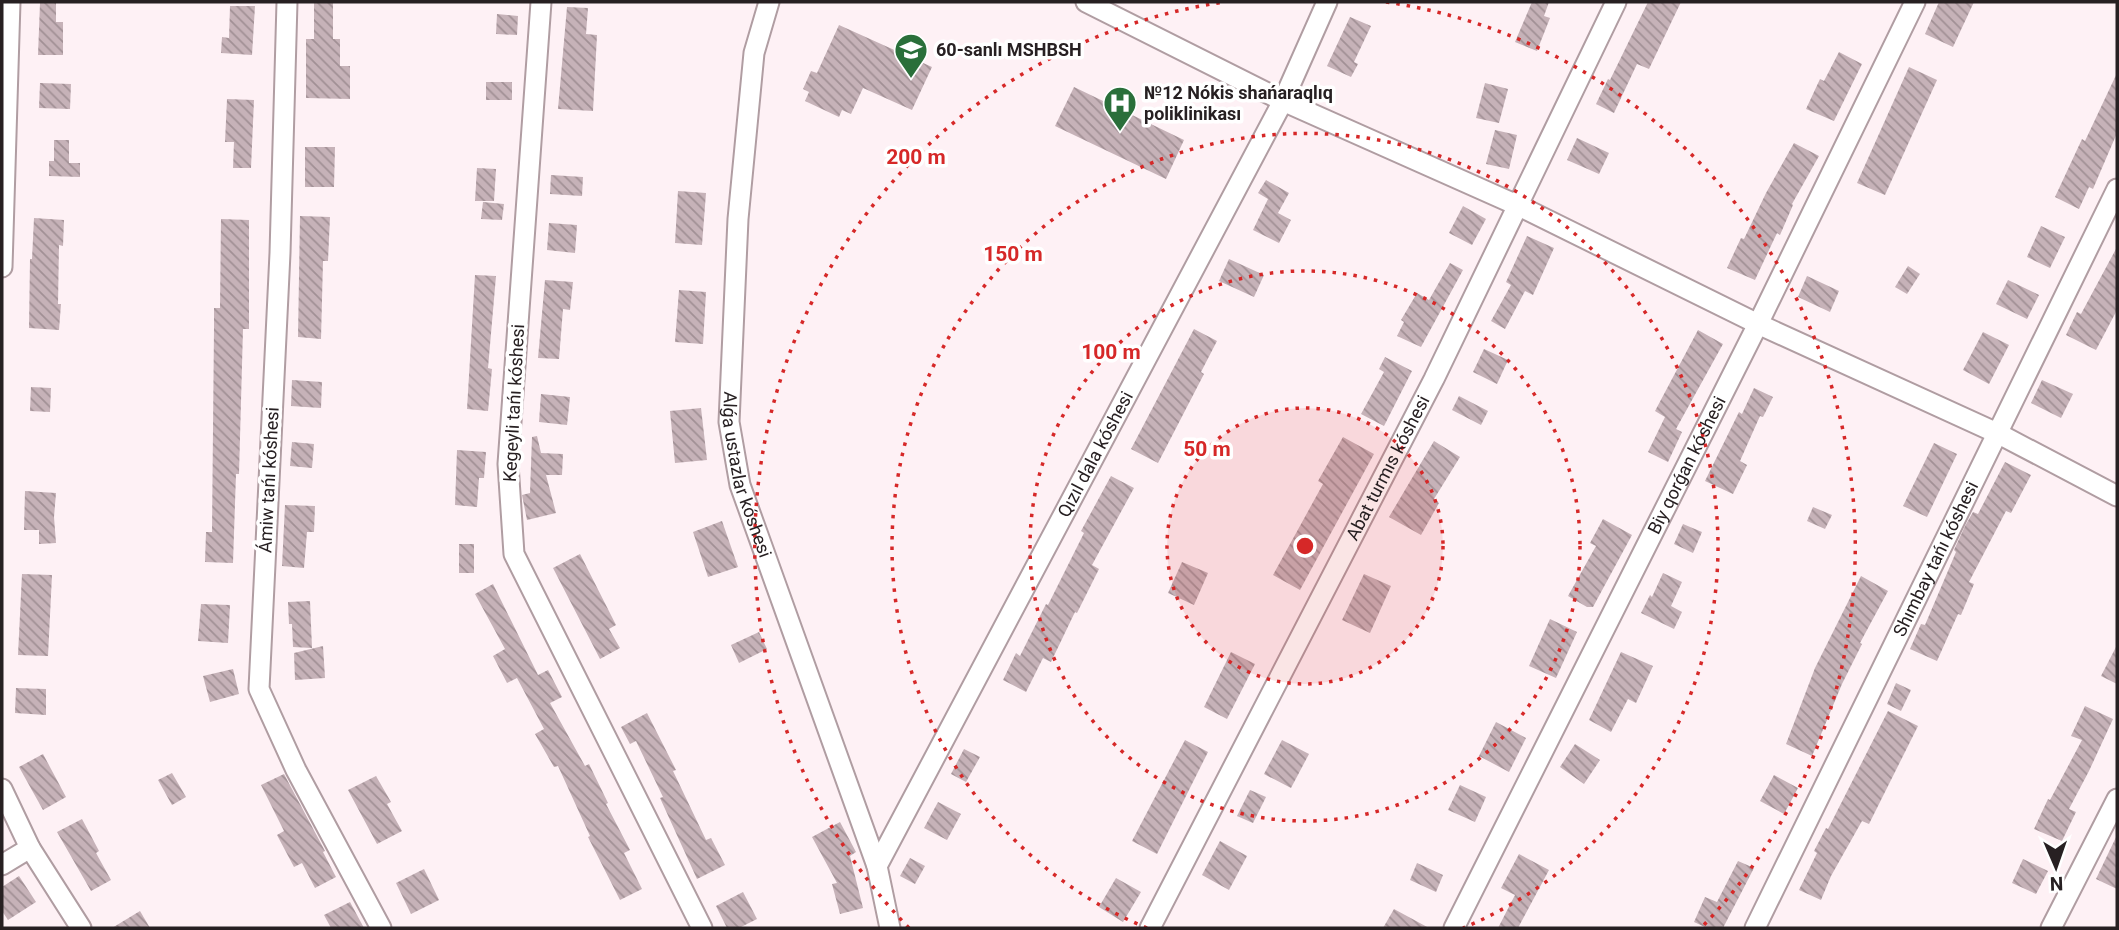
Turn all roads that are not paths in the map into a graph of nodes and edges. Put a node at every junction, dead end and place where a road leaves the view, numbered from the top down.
1 (10, 2) edge
2 (287, 2) edge
3 (541, 2) edge
4 (769, 2) edge
5 (1086, 2) edge
6 (1326, 2) edge
7 (1616, 2) edge
8 (1915, 2) edge
9 (1283, 100) junction
10 (2117, 189) edge
11 (1519, 206) junction
12 (2, 267) edge
13 (1758, 324) junction
14 (1999, 434) junction
15 (2117, 496) edge
16 (2, 789) edge
17 (2117, 799) edge
18 (30, 848) junction
19 (2, 865) edge
20 (877, 866) junction
21 (81, 928) edge
22 (381, 928) edge
23 (702, 928) edge
24 (890, 928) edge
25 (1150, 928) edge
26 (1454, 928) edge
27 (1755, 928) edge
28 (2051, 928) edge

1 - 12 street
2 - 22 street, Ámiw tańı kóshesi
3 - 23 street, Kegeyli tańı kóshesi
4 - 20 street, Alǵa ustazlar kóshesi
5 - 9 street
6 - 9 street, Qızıl dala kóshesi
7 - 11 street, Abat turmıs kóshesi
8 - 13 street, Biy qorǵan kóshesi
9 - 11 street
9 - 20 street, Qızıl dala kóshesi
10 - 14 street, Shımbay tańı kóshesi
11 - 13 street
11 - 25 street, Abat turmıs kóshesi
13 - 14 street
13 - 26 street, Biy qorǵan kóshesi
14 - 15 street
14 - 27 street, Shımbay tańı kóshesi
16 - 18 street
17 - 28 street
18 - 19 street
18 - 21 street
20 - 24 street, Alǵa ustazlar kóshesi

